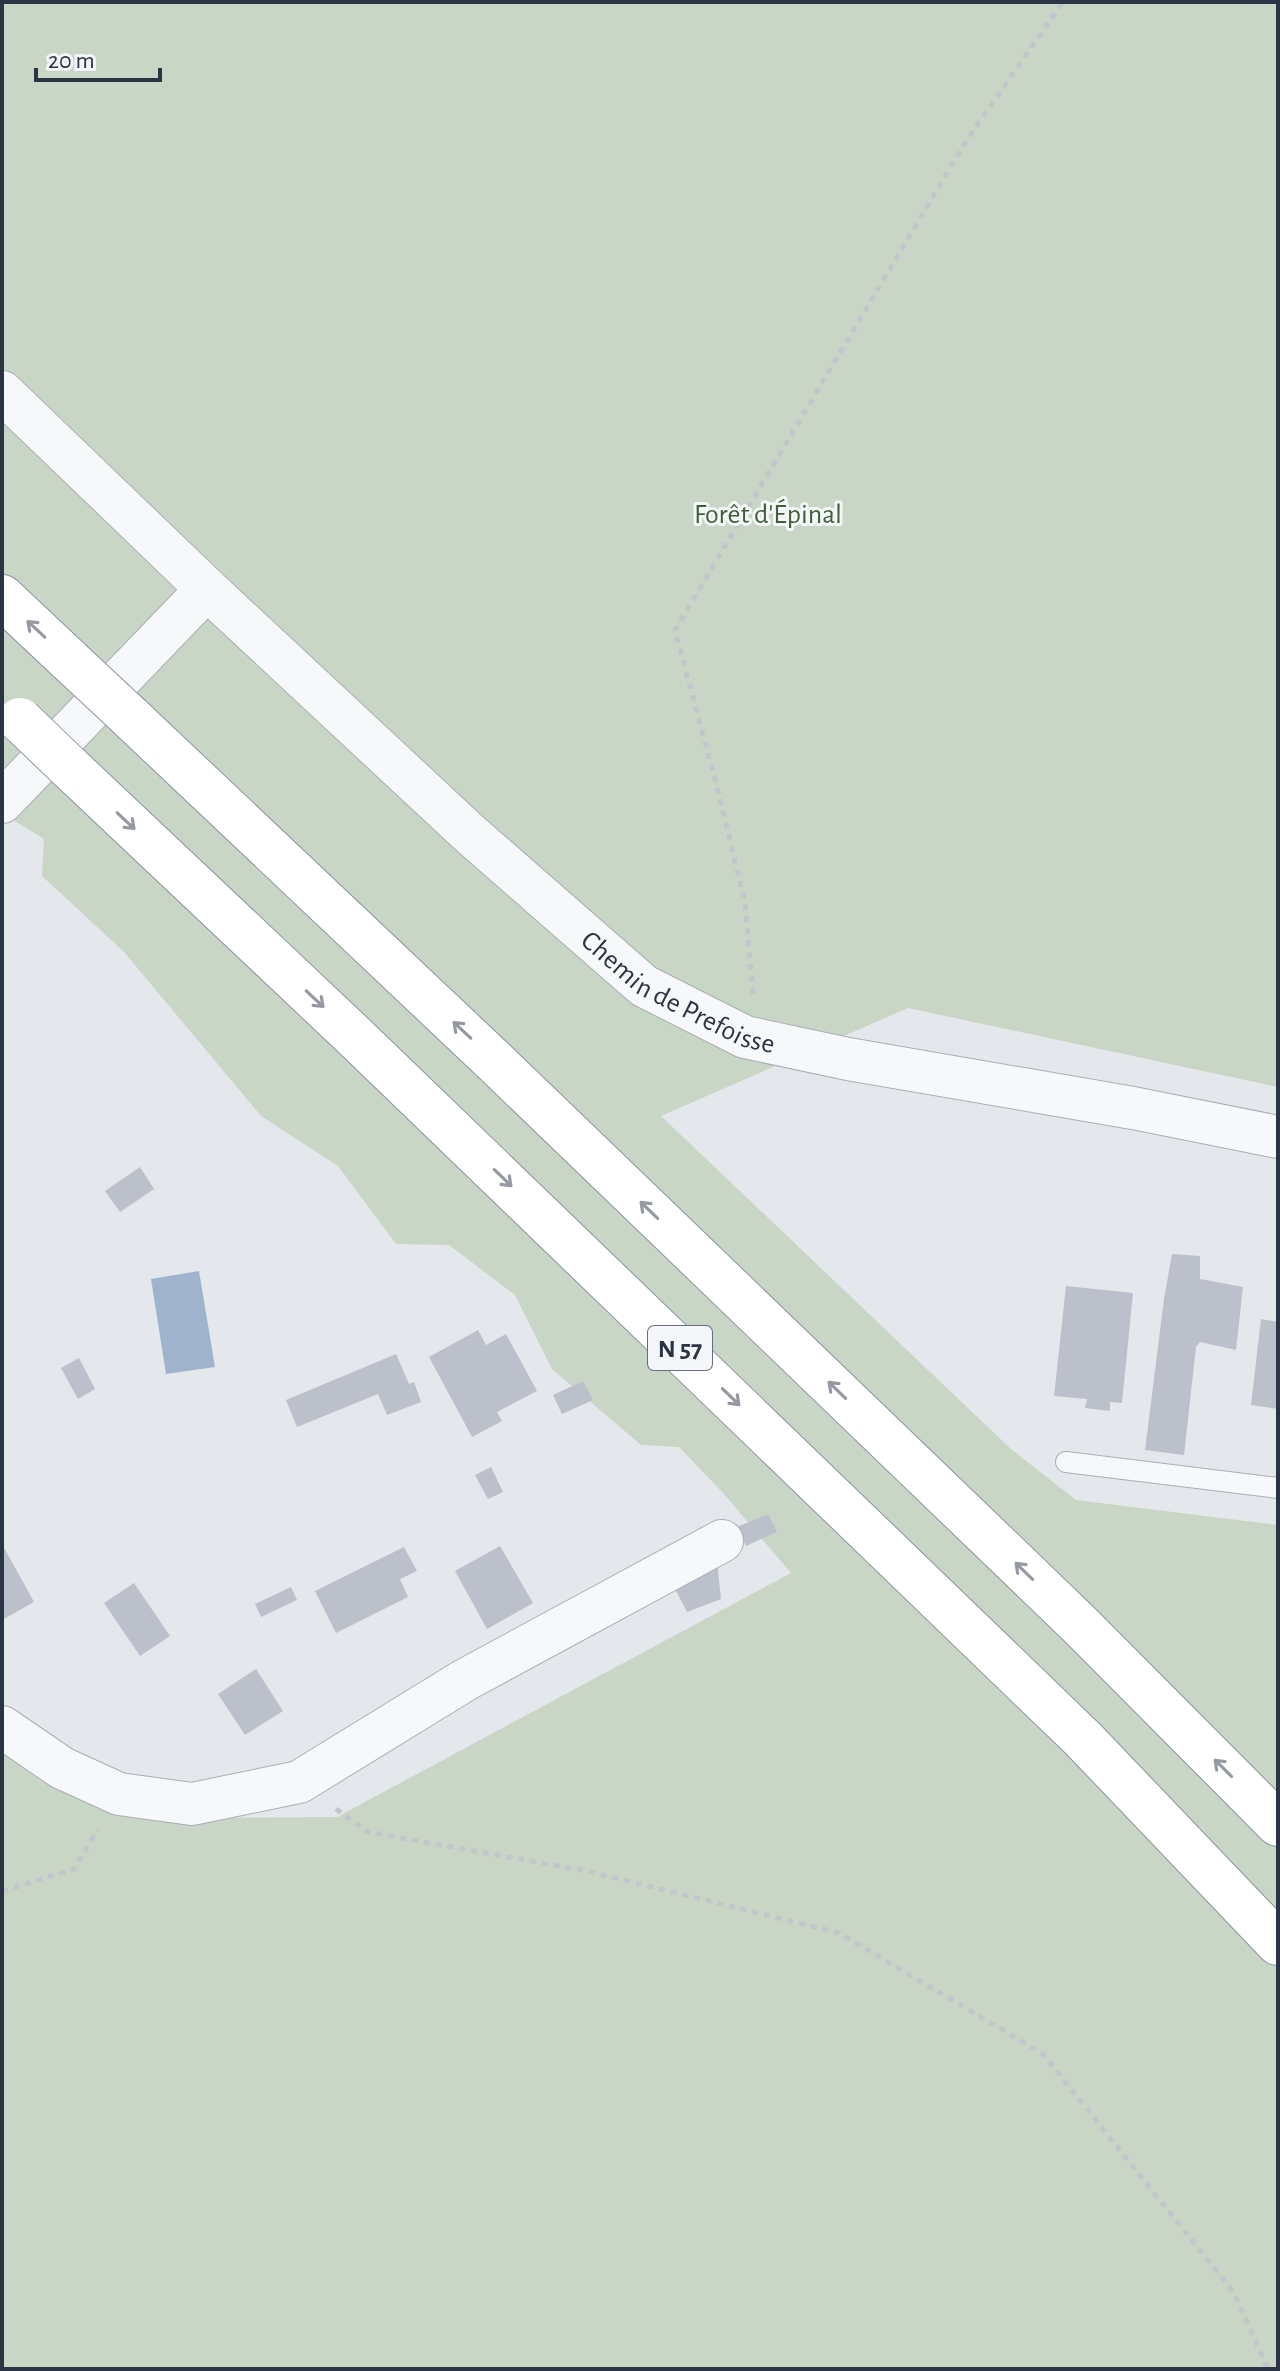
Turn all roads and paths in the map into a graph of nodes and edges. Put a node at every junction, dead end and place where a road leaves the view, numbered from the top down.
1 (1063, 2) edge
2 (2, 392) edge
3 (207, 589) junction
4 (2, 597) edge
5 (11, 712) edge
6 (2, 802) edge
7 (756, 1039) junction
8 (1278, 1137) edge
9 (1066, 1462) dead end
10 (1278, 1488) edge
11 (722, 1541) dead end
12 (2, 1727) edge
13 (299, 1782) junction
14 (119, 1794) junction
15 (1278, 1824) edge
16 (2, 1891) edge
17 (1278, 1943) edge
18 (1268, 2369) edge

1 - 7 path
2 - 3 street, Chemin de Prefoisse
3 - 6 street
3 - 7 street, Chemin de Prefoisse
15 -> 4 highway, N 57, bridge
5 -> 17 highway, N 57, bridge
7 - 8 street, Chemin de Prefoisse
9 - 10 lane
11 - 13 street
12 - 14 street
13 - 14 street
13 - 18 path
14 - 16 path

